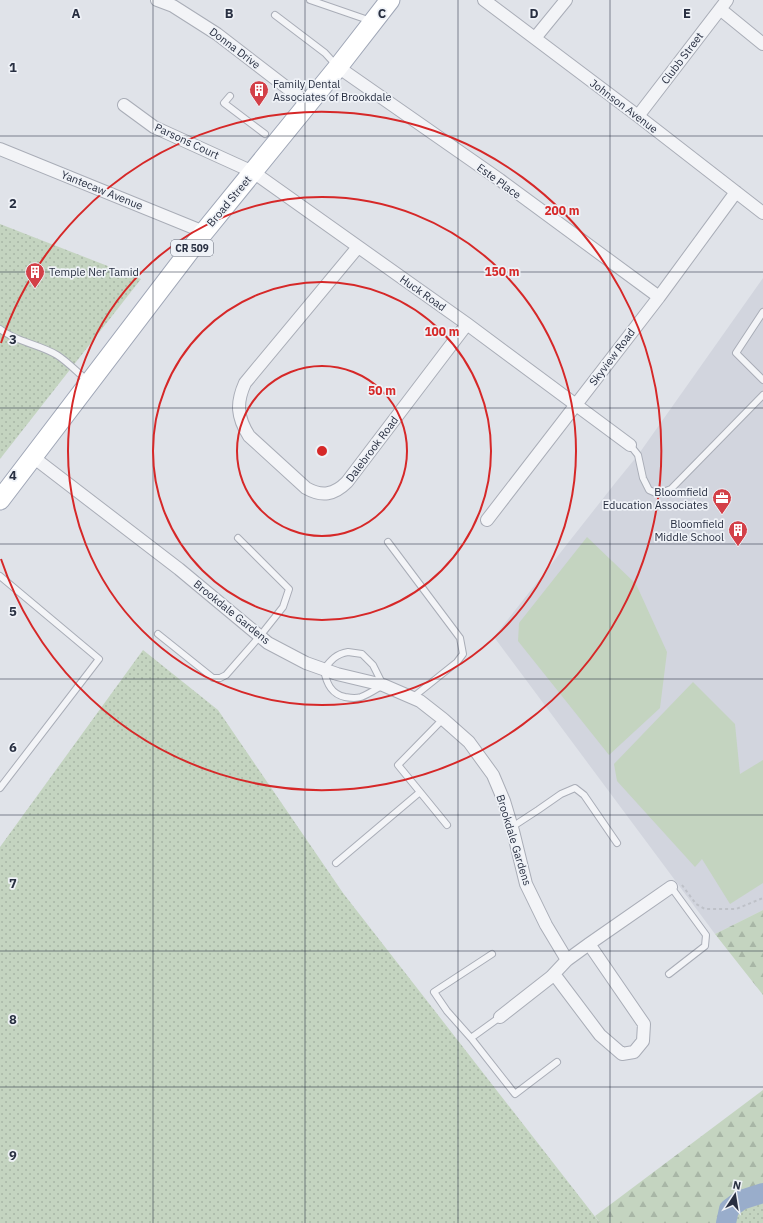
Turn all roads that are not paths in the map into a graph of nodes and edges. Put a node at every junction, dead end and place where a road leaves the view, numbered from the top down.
1 (157, 0) edge
2 (310, 0) edge
3 (390, 0) edge
4 (484, 0) edge
5 (566, 0) edge
6 (723, 5) edge
7 (275, 16) dead end
8 (373, 21) junction
9 (535, 38) junction
10 (763, 44) edge
11 (338, 67) junction
12 (230, 96) dead end
13 (308, 104) junction
14 (124, 105) dead end
15 (638, 116) junction
16 (265, 134) dead end
17 (0, 149) edge
18 (253, 172) junction
19 (736, 192) junction
20 (763, 213) edge
21 (204, 232) junction
22 (358, 247) junction
23 (659, 297) junction
24 (763, 312) edge
25 (467, 324) junction
26 (0, 329) edge
27 (763, 380) edge
28 (89, 382) junction
29 (763, 395) edge
30 (576, 405) junction
31 (630, 445) joint
32 (33, 457) junction
33 (0, 500) edge
34 (487, 520) dead end
35 (238, 538) dead end
36 (388, 542) dead end
37 (0, 576) edge
38 (158, 634) dead end
39 (260, 636) junction
40 (324, 670) junction
41 (383, 685) junction
42 (412, 698) junction
43 (444, 719) junction
44 (0, 788) edge
45 (420, 792) junction
46 (447, 824) dead end
47 (512, 827) junction
48 (617, 843) dead end
49 (336, 863) dead end
50 (671, 886) joint
51 (589, 944) junction
52 (492, 954) dead end
53 (567, 960) junction
54 (554, 974) junction
55 (669, 974) dead end
56 (500, 1017) joint
57 (471, 1038) junction
58 (557, 1062) dead end

1 - 13 street, Donna Drive
2 - 8 lane
3 - 8 main road, Broad Street / CR 509
4 - 9 street, Johnson Avenue
5 - 9 street
6 - 10 street
6 - 15 street, Clubb Street
7 - 11 lane
8 - 11 main road, Broad Street / CR 509
9 - 15 street, Johnson Avenue
11 - 13 main road, Broad Street / CR 509
11 - 23 street, Este Place
12 - 16 lane
13 - 18 main road, Broad Street / CR 509
14 - 18 street, Parsons Court
15 - 19 street, Johnson Avenue
17 - 21 street, Yantecaw Avenue
18 - 21 main road, Broad Street / CR 509
18 - 22 street, Huck Road
19 - 20 street, Johnson Avenue
19 - 23 street, Skyview Road
21 - 28 main road, Broad Street / CR 509
22 - 25 street, Huck Road
22 - 25 street, Dalebrook Road
23 - 30 street, Skyview Road
24 - 27 lane
25 - 30 street, Huck Road
26 - 28 lane
28 - 32 main road, Broad Street / CR 509
29 - 31 lane
30 - 31 street, Huck Road
30 - 34 street, Skyview Road
32 - 33 main road, Broad Street / CR 509
32 - 39 street, Brookdale Gardens
35 - 39 lane
36 - 42 lane
37 - 44 lane
38 - 39 lane
39 - 40 street, Brookdale Gardens
40 - 41 street, Brookdale Gardens
40 - 41 lane
40 - 41 lane
41 - 42 street, Brookdale Gardens
42 - 43 street, Brookdale Gardens
43 - 45 lane
43 - 47 street, Brookdale Gardens
45 - 46 lane
45 - 49 lane
47 - 48 lane
47 - 53 street, Brookdale Gardens
50 - 51 street
50 - 55 lane
51 - 53 street
51 - 54 street
52 - 57 lane
53 - 54 street
54 - 56 street
56 - 57 lane
57 - 58 lane

